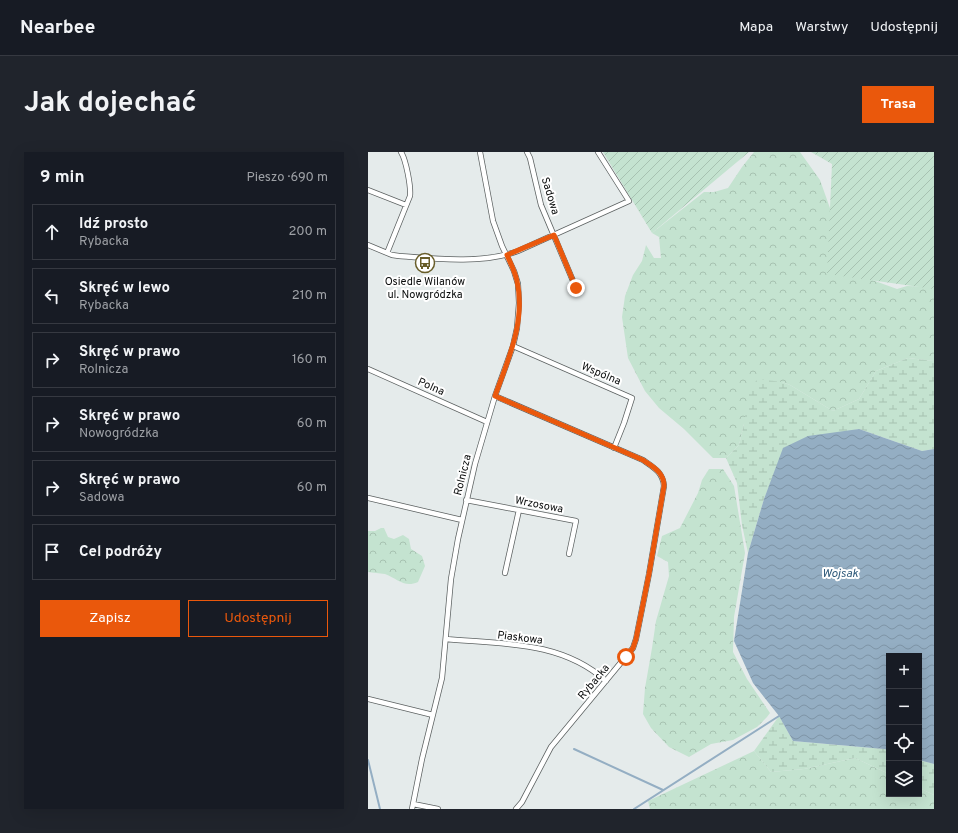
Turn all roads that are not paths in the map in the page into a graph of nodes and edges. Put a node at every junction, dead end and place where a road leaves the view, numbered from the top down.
1 (401, 152) edge
2 (480, 152) edge
3 (527, 152) edge
4 (598, 152) edge
5 (368, 190) edge
6 (406, 205) junction
7 (554, 235) junction
8 (368, 245) edge
9 (387, 253) junction
10 (507, 255) junction
11 (576, 288) dead end
12 (513, 346) junction
13 (368, 368) edge
14 (495, 396) junction
15 (487, 422) junction
16 (614, 448) junction
17 (368, 498) edge
18 (466, 500) junction
19 (519, 510) junction
20 (462, 520) junction
21 (569, 554) dead end
22 (505, 573) dead end
23 (446, 639) junction
24 (606, 681) junction
25 (368, 699) edge
26 (433, 715) junction
27 (412, 806) edge
28 (438, 809) edge
29 (516, 809) edge

1 - 6 street
2 - 10 street, Rolnicza
3 - 7 street, Sadowa
4 - 7 street
5 - 6 street
6 - 9 street
7 - 10 street
7 - 11 street, Sadowa
8 - 9 street
9 - 10 street
10 - 12 street, Rolnicza
12 - 14 street, Rolnicza
12 - 16 street, Wspólna
13 - 15 street, Polna
14 - 15 street, Rolnicza
14 - 16 street, Rybacka
15 - 18 street, Rolnicza
16 - 24 street, Rybacka
17 - 20 street
18 - 19 street, Wrzosowa
18 - 20 street, Rolnicza
19 - 21 street, Wrzosowa
19 - 22 street
20 - 23 street, Rolnicza
23 - 24 street, Piaskowa
23 - 26 street, Rolnicza
24 - 29 street, Rybacka
25 - 26 street
26 - 27 street, Rolnicza
27 - 28 street

